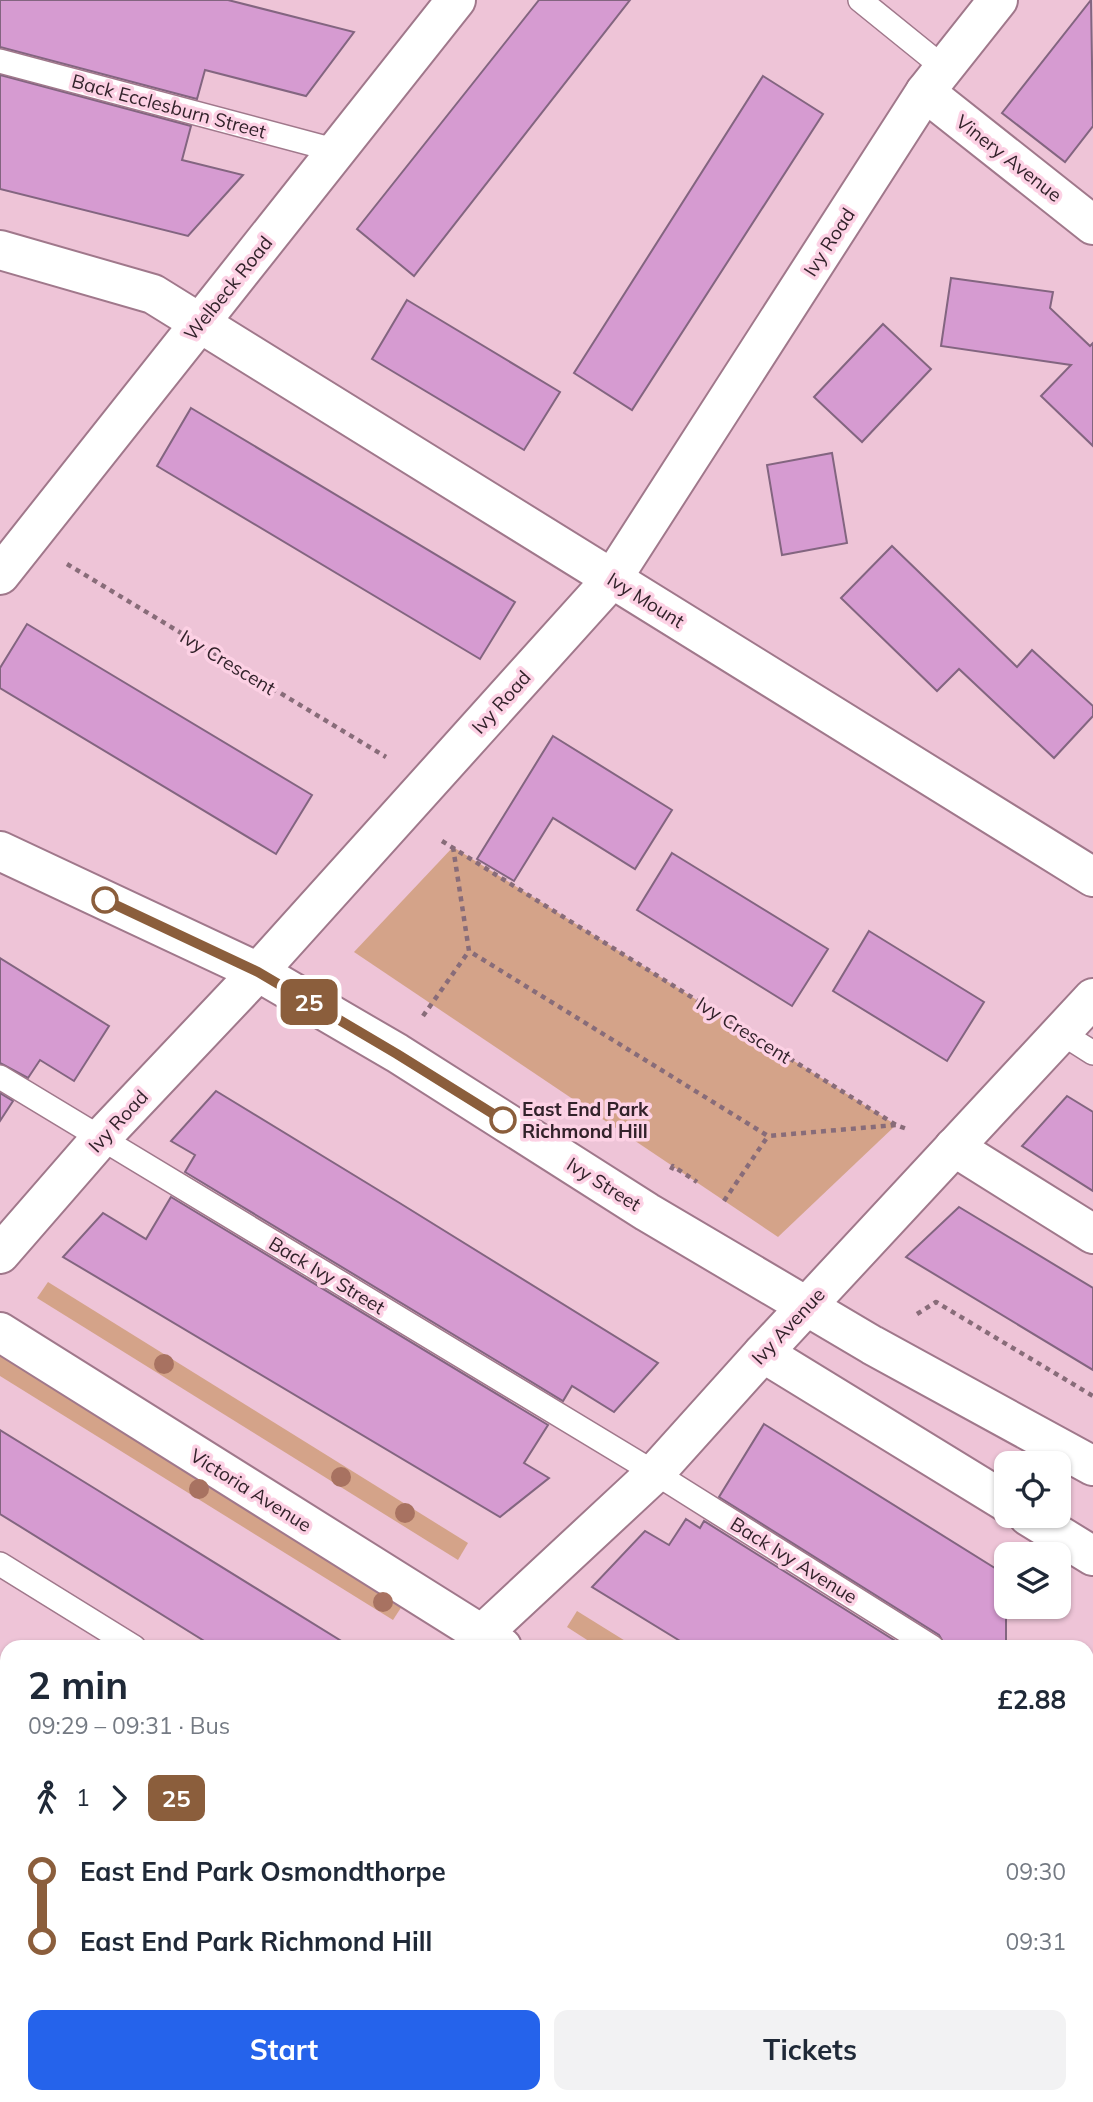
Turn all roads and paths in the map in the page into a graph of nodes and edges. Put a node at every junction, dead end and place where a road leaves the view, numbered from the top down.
1 (456, 0) edge
2 (860, 0) edge
3 (998, 0) edge
4 (0, 61) edge
5 (935, 80) junction
6 (338, 151) junction
7 (1093, 225) edge
8 (0, 250) edge
9 (199, 324) junction
10 (27, 540) junction
11 (0, 575) edge
12 (611, 579) junction
13 (429, 783) junction
14 (400, 814) junction
15 (453, 847) junction
16 (0, 851) edge
17 (1093, 877) edge
18 (469, 951) junction
19 (258, 972) junction
20 (1093, 998) edge
21 (1060, 1032) junction
22 (1093, 1053) edge
23 (397, 1054) junction
24 (0, 1077) edge
25 (897, 1125) junction
26 (768, 1136) junction
27 (100, 1139) junction
28 (954, 1147) junction
29 (704, 1187) dead end
30 (715, 1194) dead end
31 (647, 1212) junction
32 (1093, 1234) edge
33 (0, 1254) edge
34 (806, 1306) junction
35 (0, 1332) edge
36 (872, 1345) junction
37 (762, 1353) junction
38 (1093, 1396) edge
39 (1093, 1466) edge
40 (655, 1473) junction
41 (994, 1495) edge
42 (1048, 1528) edge
43 (1093, 1556) edge
44 (0, 1564) edge
45 (123, 1640) edge
46 (482, 1640) edge
47 (490, 1640) edge
48 (921, 1640) edge

1 - 6 street, Welbeck Road
2 - 5 lane
3 - 5 street, Ivy Road
4 - 6 lane, Back Ecclesburn Street
5 - 7 street, Vinery Avenue
5 - 12 street, Ivy Road
6 - 9 street, Welbeck Road
8 - 9 street, Ivy Mount
9 - 10 street, Welbeck Road
9 - 12 street, Ivy Mount
10 - 11 street, Welbeck Road
10 - 13 path, Ivy Crescent
12 - 13 street, Ivy Road
12 - 17 street, Ivy Mount
13 - 14 street, Ivy Road
14 - 15 path, Ivy Crescent
14 - 19 street, Ivy Road
15 - 18 path
15 - 25 path, Ivy Crescent
16 - 19 street, Ivy Street
18 - 23 path
18 - 26 path
19 - 23 street, Ivy Street
19 - 27 street, Ivy Road
20 - 21 street, Ivy Avenue
21 - 22 lane
21 - 28 street, Ivy Avenue
23 - 31 street, Ivy Street
24 - 27 lane, Back Ivy Street
25 - 26 path
25 - 28 path, Ivy Crescent
26 - 30 path
27 - 33 street, Ivy Road
27 - 40 lane, Back Ivy Street
28 - 32 street
28 - 34 street, Ivy Avenue
29 - 31 path
31 - 34 street, Ivy Street
34 - 36 street, Ivy Street
34 - 37 street, Ivy Avenue
35 - 46 street, Victoria Avenue
36 - 38 path
36 - 39 street, Ivy Street
37 - 40 street, Ivy Avenue
37 - 41 street
40 - 47 street, Ivy Avenue
40 - 48 lane, Back Ivy Avenue
42 - 43 street
44 - 45 lane

